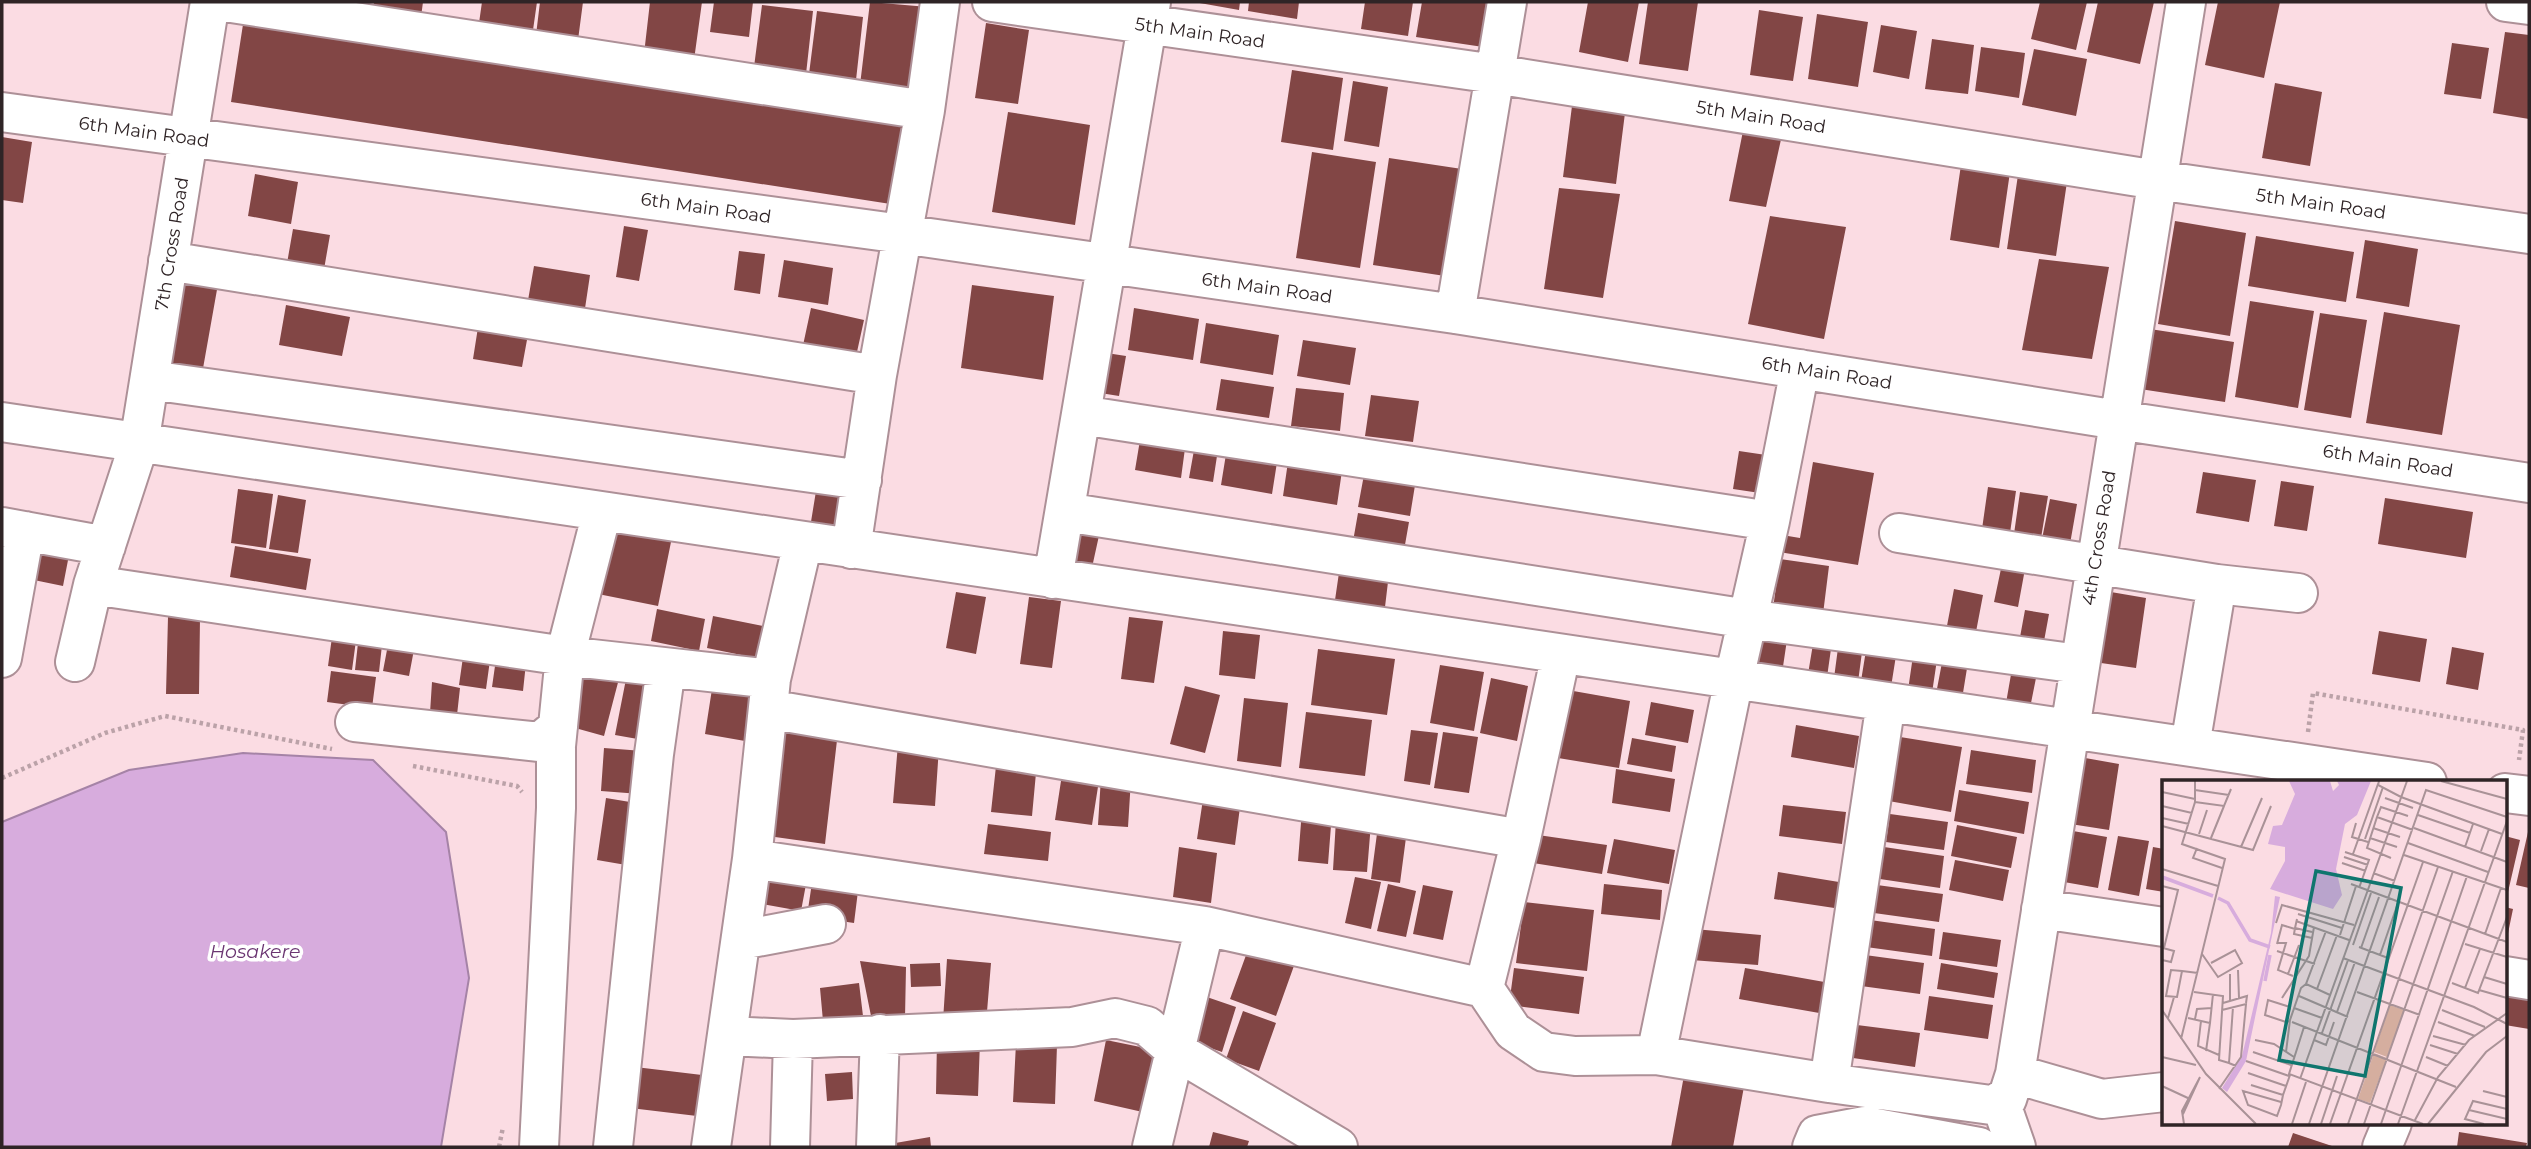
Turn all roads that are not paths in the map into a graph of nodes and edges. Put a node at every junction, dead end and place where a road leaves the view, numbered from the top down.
1 (210, 2) edge
2 (225, 2) edge
3 (940, 2) edge
4 (992, 2) edge
5 (1507, 2) edge
6 (2186, 2) edge
7 (2506, 2) edge
8 (2529, 5) edge
9 (1149, 14) edge
10 (1495, 75) junction
11 (925, 110) junction
12 (2, 112) edge
13 (190, 138) junction
14 (2157, 180) junction
15 (902, 234) junction
16 (2529, 234) edge
17 (169, 261) junction
18 (1107, 265) junction
19 (1455, 314) junction
20 (1800, 369) junction
21 (877, 375) junction
22 (150, 380) junction
23 (1081, 415) junction
24 (2118, 420) junction
25 (2, 422) edge
26 (139, 444) junction
27 (862, 480) junction
28 (2529, 483) edge
29 (602, 512) junction
30 (1065, 512) junction
31 (1770, 521) junction
32 (13, 529) edge
33 (1899, 533) dead end
34 (803, 542) junction
35 (106, 546) junction
36 (851, 549) junction
37 (2095, 566) junction
38 (1054, 579) junction
39 (2217, 584) junction
40 (93, 585) junction
41 (2298, 593) dead end
42 (1748, 619) junction
43 (1561, 654) junction
44 (565, 656) junction
45 (2, 658) edge
46 (75, 662) dead end
47 (2080, 664) junction
48 (666, 668) junction
49 (1734, 679) junction
50 (769, 694) junction
51 (1886, 702) junction
52 (558, 727) junction
53 (2069, 729) junction
54 (348, 737) road end
55 (2190, 746) junction
56 (2414, 780) edge
57 (1521, 839) junction
58 (752, 859) junction
59 (2041, 909) junction
60 (826, 924) dead end
61 (1205, 926) junction
62 (2162, 927) edge
63 (741, 940) junction
64 (2506, 976) edge
65 (2529, 980) edge
66 (1484, 988) junction
67 (880, 1034) junction
68 (728, 1036) junction
69 (793, 1039) junction
70 (1177, 1051) junction
71 (1656, 1055) junction
72 (1829, 1083) junction
73 (2008, 1088) junction
74 (2162, 1092) edge
75 (2392, 1124) edge
76 (539, 1147) edge
77 (613, 1147) edge
78 (711, 1147) edge
79 (790, 1147) edge
80 (876, 1147) edge
81 (1152, 1147) edge
82 (1338, 1147) edge
83 (1812, 1147) edge
84 (1979, 1147) edge
85 (2016, 1147) edge
86 (2382, 1147) edge

1 - 13 street, 7th Cross Road
2 - 11 street
3 - 11 street
4 - 9 street, 5th Main Road
5 - 10 street
6 - 14 street, 4th Cross Road
7 - 8 street
9 - 10 street, 5th Main Road
9 - 18 street
10 - 14 street, 5th Main Road
10 - 19 street
11 - 15 street
12 - 13 street, 6th Main Road
13 - 15 street, 6th Main Road
13 - 17 street, 7th Cross Road
14 - 16 street, 5th Main Road
14 - 24 street, 4th Cross Road
15 - 18 street, 6th Main Road
15 - 21 street
17 - 21 street
17 - 22 street, 7th Cross Road
18 - 19 street, 6th Main Road
18 - 23 street
19 - 20 street, 6th Main Road
20 - 24 street, 6th Main Road
20 - 31 street
21 - 27 street
22 - 26 street, 7th Cross Road
22 - 27 street
23 - 30 street
23 - 31 street
24 - 28 street, 6th Main Road
24 - 37 street, 4th Cross Road
25 - 26 street
26 - 29 street
26 - 35 street, 7th Cross Road
27 - 36 street
29 - 34 street
29 - 44 street
30 - 38 street
30 - 42 street
31 - 42 street
32 - 35 street
32 - 45 street
33 - 37 street
34 - 36 street
34 - 50 street
35 - 40 street, 7th Cross Road
36 - 38 street
37 - 39 street
37 - 47 street, 4th Cross Road
38 - 43 street
39 - 41 street
39 - 55 street
40 - 44 street
40 - 46 street, 7th Cross Road
42 - 47 street
42 - 49 street
43 - 49 street
43 - 57 street
44 - 48 street
44 - 52 street
47 - 53 street, 4th Cross Road
48 - 50 street
48 - 77 street
49 - 51 street
49 - 71 street
50 - 57 street
50 - 58 street
51 - 53 street
51 - 72 street
52 - 54 street
52 - 76 street
53 - 55 street
53 - 59 street, 4th Cross Road
55 - 56 street
57 - 66 street
58 - 61 street
58 - 63 street
59 - 62 street
59 - 73 street, 4th Cross Road
60 - 63 street
61 - 66 street
61 - 70 street
63 - 68 street
64 - 65 street
66 - 71 street
67 - 69 street
67 - 70 street
67 - 80 street
68 - 69 street
68 - 78 street
69 - 79 street
70 - 81 street
70 - 82 street
71 - 72 street
72 - 73 street
73 - 74 street
73 - 85 street
75 - 86 street
83 - 84 street

